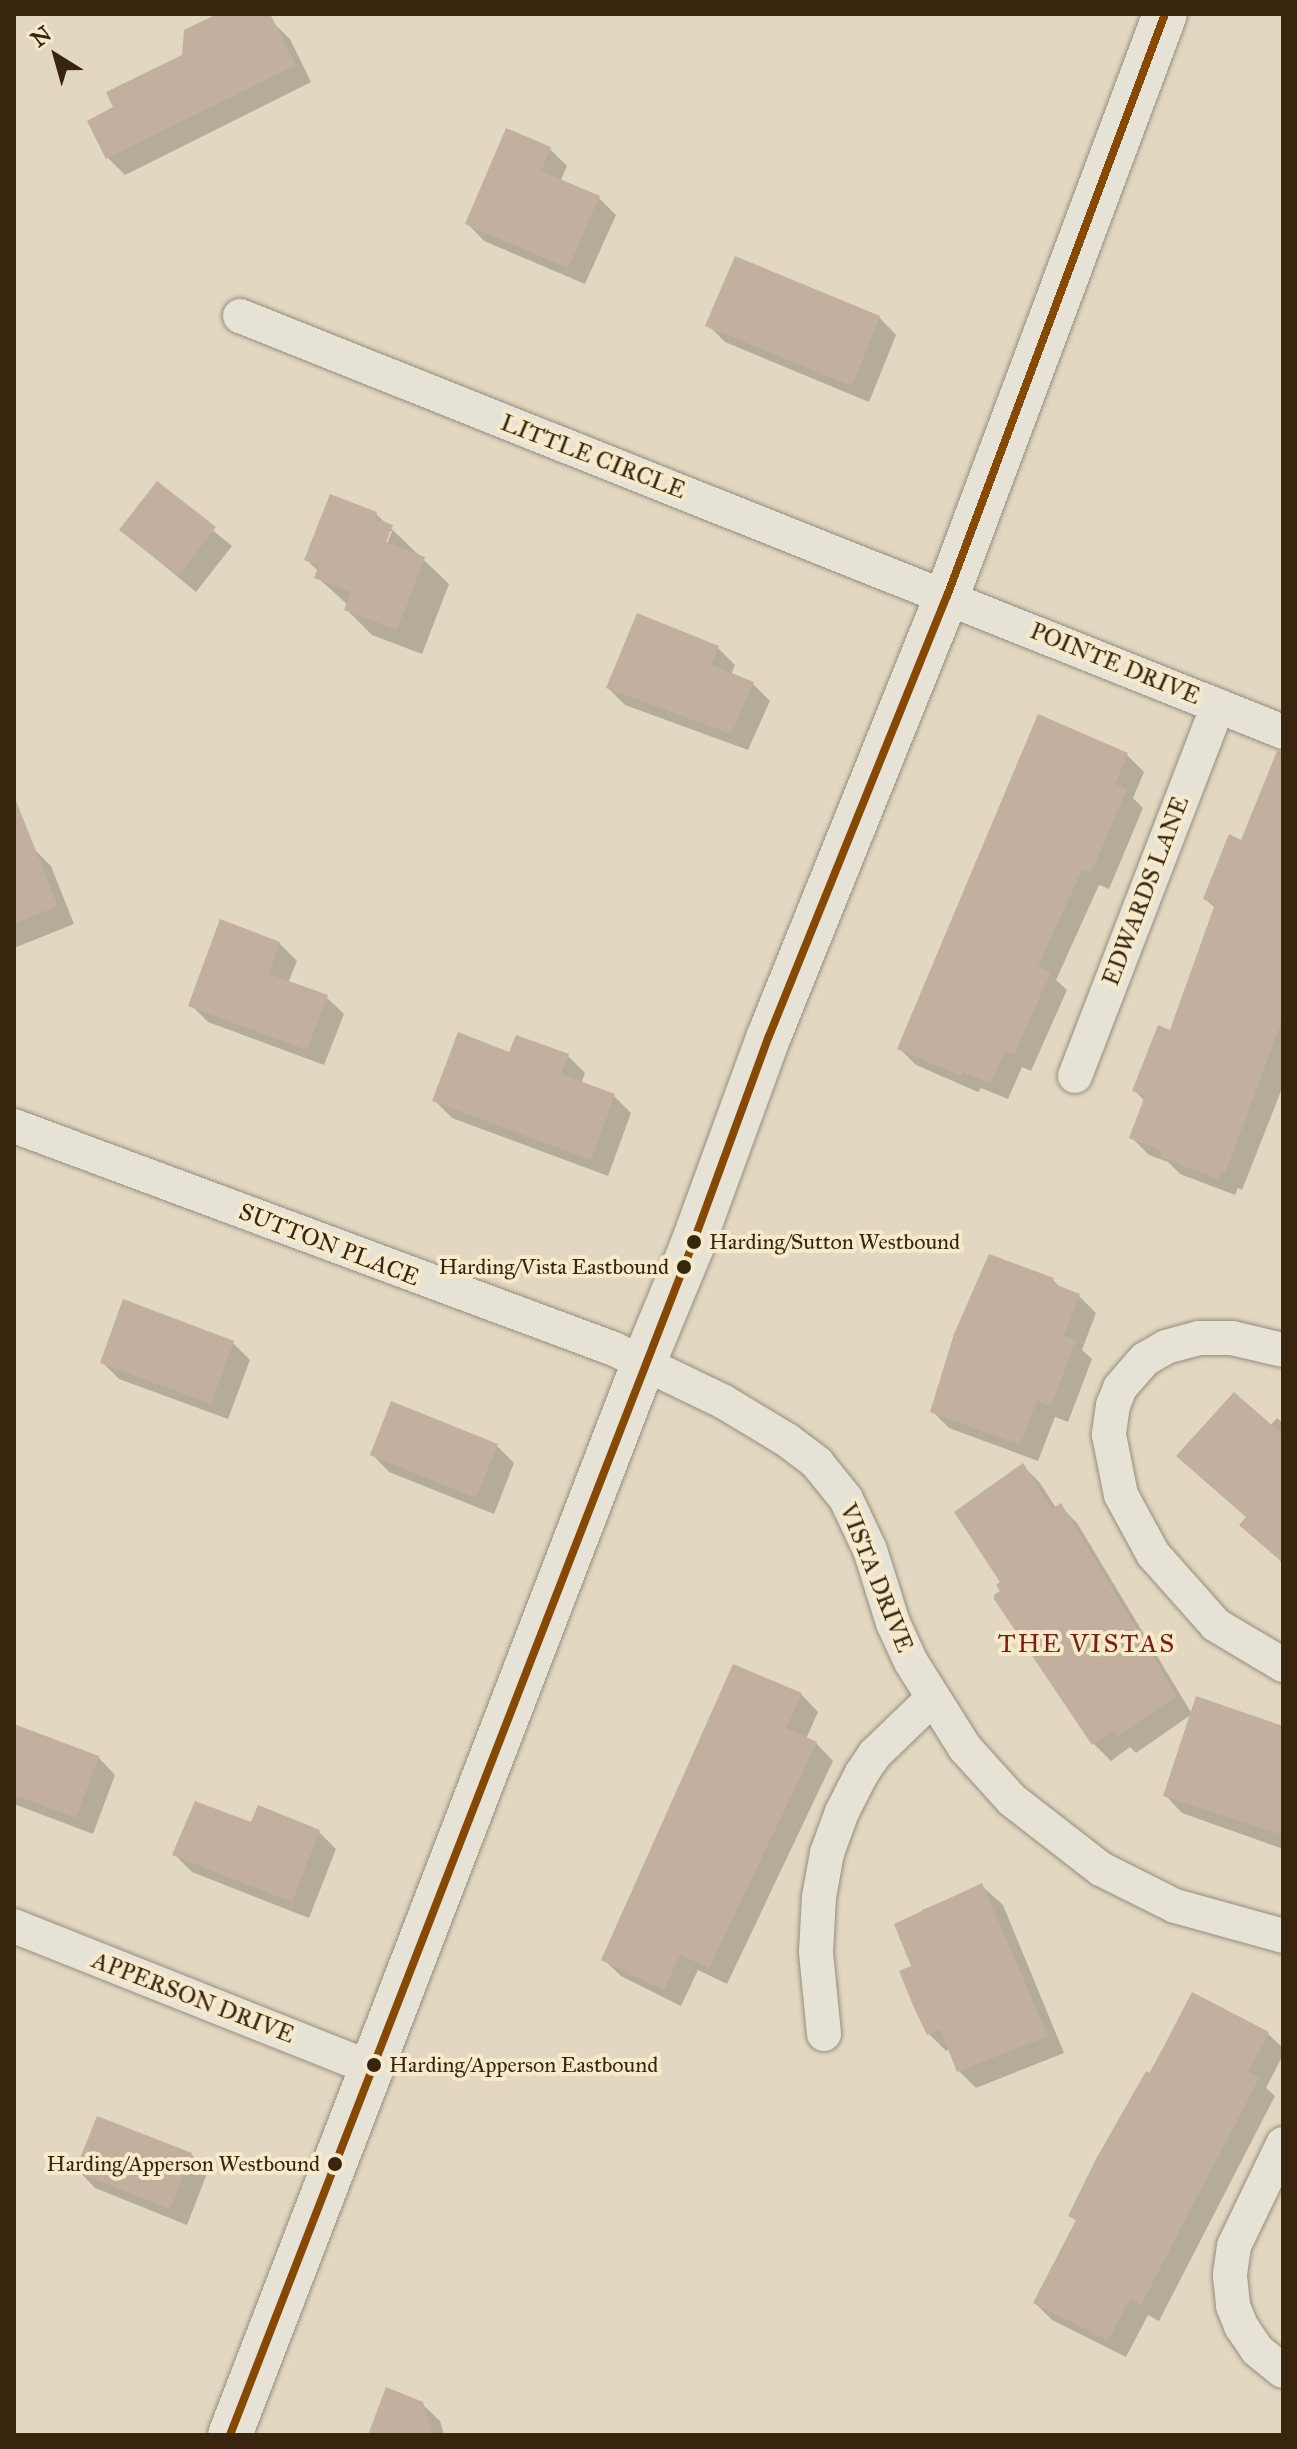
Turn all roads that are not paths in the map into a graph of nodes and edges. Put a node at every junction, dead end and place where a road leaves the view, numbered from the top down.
1 (1165, 14) edge
2 (240, 316) dead end
3 (947, 596) junction
4 (1218, 706) junction
5 (1283, 732) edge
6 (1075, 1076) dead end
7 (14, 1126) edge
8 (1283, 1350) edge
9 (644, 1362) junction
10 (1283, 1665) edge
11 (932, 1699) junction
12 (14, 1926) edge
13 (1283, 1936) edge
14 (824, 2034) dead end
15 (371, 2068) junction
16 (1283, 2144) edge
17 (1283, 2371) edge
18 (230, 2435) edge

1 - 3 main road
2 - 3 street, LITTLE CIRCLE
3 - 4 street, POINTE DRIVE
3 - 9 main road
4 - 5 street, POINTE DRIVE
4 - 6 street, EDWARDS LANE
7 - 9 street, SUTTON PLACE
8 - 10 street
9 - 11 street, VISTA DRIVE
9 - 15 main road
11 - 13 street, VISTA DRIVE
11 - 14 street
12 - 15 street, APPERSON DRIVE
15 - 18 main road
16 - 17 street

